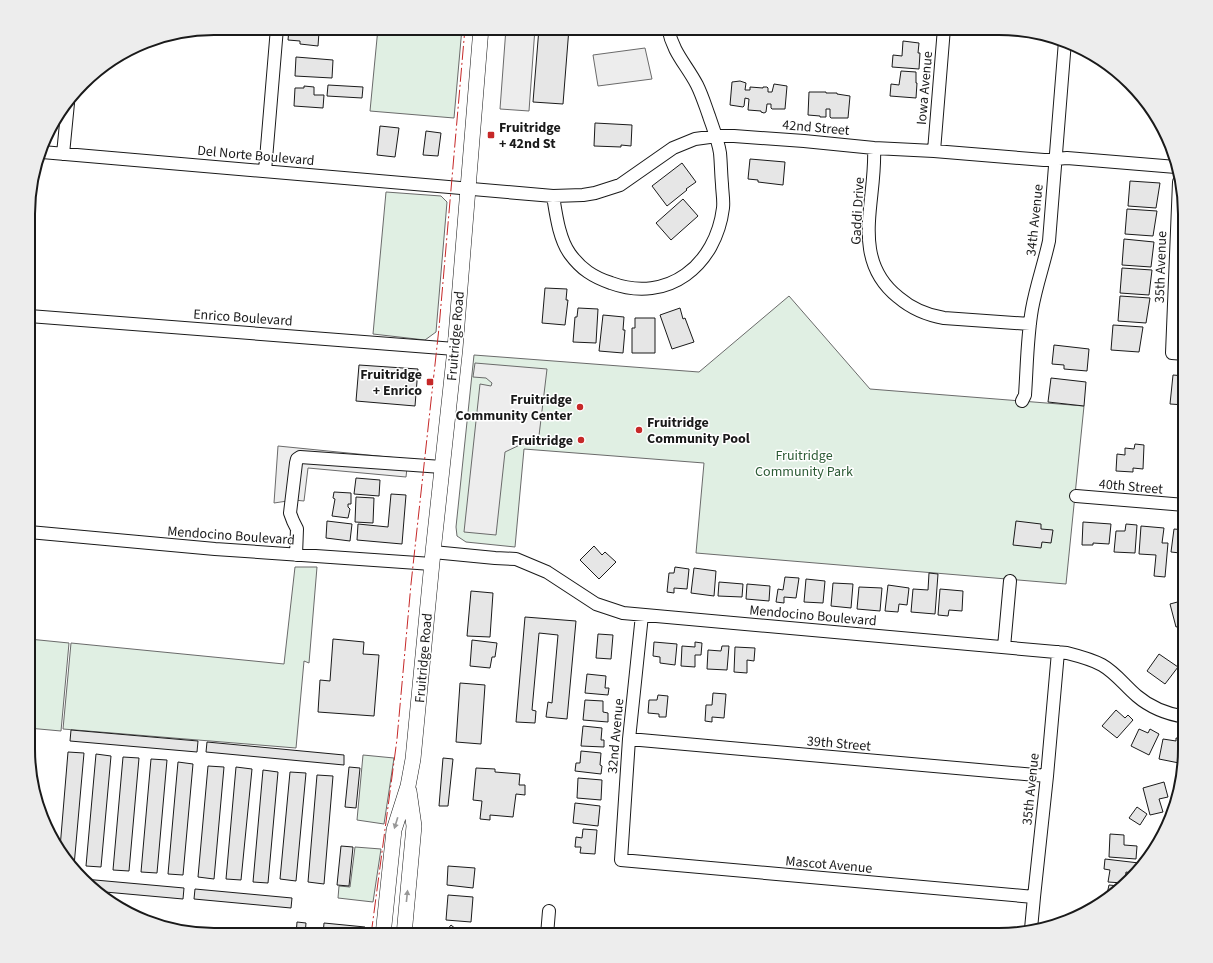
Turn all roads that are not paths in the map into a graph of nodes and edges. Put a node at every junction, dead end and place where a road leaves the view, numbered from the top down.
1 (276, 35) edge
2 (480, 35) edge
3 (671, 35) edge
4 (943, 35) edge
5 (1064, 47) edge
6 (67, 111) edge
7 (717, 136) junction
8 (874, 148) junction
9 (934, 151) junction
10 (46, 152) edge
11 (63, 154) junction
12 (1055, 159) junction
13 (1172, 167) edge
14 (265, 171) junction
15 (468, 188) junction
16 (553, 196) junction
17 (1178, 206) edge
18 (35, 316) edge
19 (1030, 324) junction
20 (455, 349) junction
21 (1178, 353) edge
22 (1022, 401) dead end
23 (442, 467) junction
24 (1076, 496) dead end
25 (1178, 504) edge
26 (35, 533) edge
27 (296, 555) junction
28 (432, 558) junction
29 (1010, 581) dead end
30 (642, 615) junction
31 (1004, 647) junction
32 (1058, 652) junction
33 (1178, 716) edge
34 (628, 739) junction
35 (1047, 776) junction
36 (408, 786) junction
37 (621, 860) joint
38 (1034, 897) junction
39 (549, 911) dead end
40 (1031, 925) edge
41 (384, 928) edge
42 (405, 928) edge
43 (548, 928) edge

1 - 14 street
2 - 15 main road, Fruitridge Road
3 - 7 street
4 - 9 street, Iowa Avenue
5 - 12 street, 34th Avenue
6 - 11 street
7 - 8 street, 42nd Street
7 - 16 street, 42nd Street
7 - 16 street
8 - 9 street, 42nd Street
8 - 19 street, Gaddi Drive
9 - 12 street, 42nd Street
10 - 11 street, Del Norte Boulevard
11 - 14 street, Del Norte Boulevard
12 - 13 street, 42nd Street
12 - 19 street, 34th Avenue
14 - 15 street, Del Norte Boulevard
15 - 16 street, 42nd Street
15 - 20 main road, Fruitridge Road
17 - 21 street, 35th Avenue
18 - 20 street, Enrico Boulevard
19 - 22 street, 34th Avenue
20 - 23 main road, Fruitridge Road
23 - 27 street
23 - 28 main road, Fruitridge Road
24 - 25 street, 40th Street
26 - 27 street, Mendocino Boulevard
27 - 28 street, Mendocino Boulevard
28 - 30 street, Mendocino Boulevard
28 - 36 main road, Fruitridge Road
29 - 31 street
30 - 31 street, Mendocino Boulevard
30 - 34 street, 32nd Avenue
31 - 32 street, Mendocino Boulevard
32 - 33 street, Mendocino Boulevard
32 - 35 street, 35th Avenue
34 - 35 street, 39th Street
34 - 37 street, 32nd Avenue
35 - 38 street, 35th Avenue
36 -> 41 main road, Fruitridge Road
42 -> 36 main road, Fruitridge Road
37 - 38 street, Mascot Avenue
38 - 40 street, 35th Avenue
39 - 43 street

